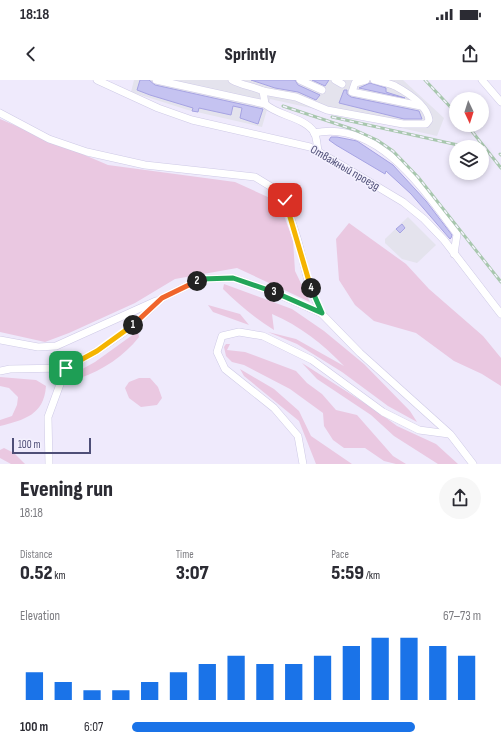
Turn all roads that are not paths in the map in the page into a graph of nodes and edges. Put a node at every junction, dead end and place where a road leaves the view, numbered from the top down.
1 (97, 80) edge
2 (156, 80) edge
3 (232, 80) edge
4 (300, 80) edge
5 (334, 80) edge
6 (366, 80) edge
7 (374, 80) edge
8 (482, 80) edge
9 (342, 84) dead end
10 (322, 90) dead end
11 (263, 91) junction
12 (501, 99) edge
13 (265, 104) junction
14 (423, 107) junction
15 (0, 113) edge
16 (314, 133) junction
17 (318, 151) junction
18 (454, 254) junction
19 (162, 298) junction
20 (322, 313) junction
21 (501, 314) edge
22 (0, 340) edge
23 (66, 368) junction
24 (0, 371) edge
25 (450, 434) junction
26 (49, 464) edge
27 (303, 464) edge
28 (473, 464) edge

1 - 17 street, Отважный проезд
2 - 13 street
3 - 11 street
4 - 10 street
5 - 9 street
6 - 14 street
7 - 14 street
8 - 12 street
11 - 13 street
11 - 14 street
13 - 16 street
15 - 20 street
16 - 17 street
16 - 18 street
17 - 18 street, Отважный проезд
18 - 21 street, Отважный проезд
19 - 20 street
19 - 22 street
19 - 23 street
20 - 25 street
23 - 24 street
23 - 26 street
25 - 27 street
25 - 28 street

